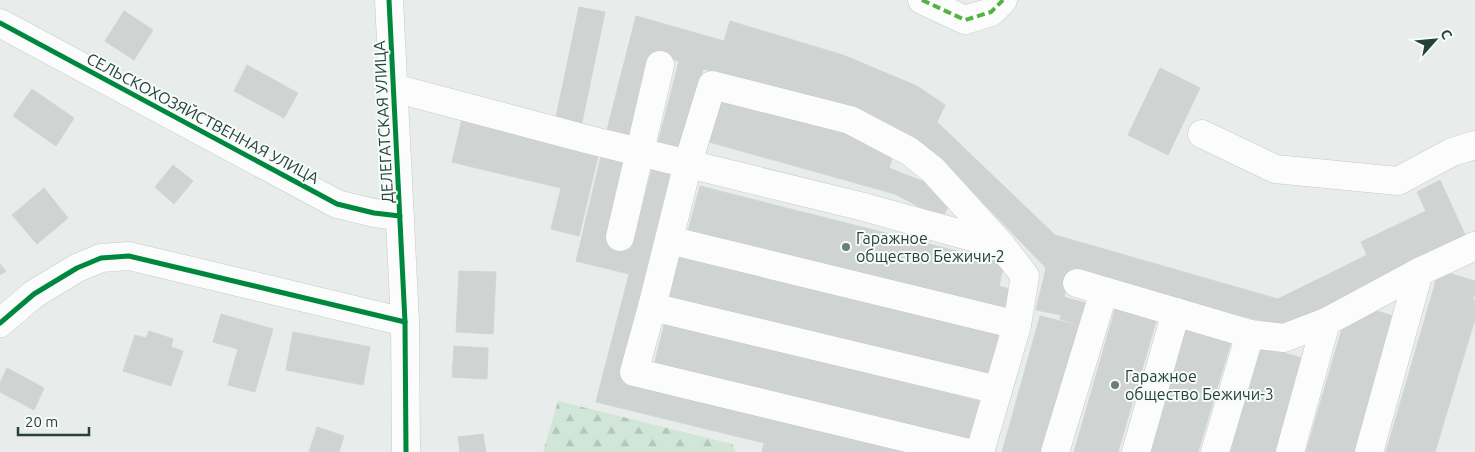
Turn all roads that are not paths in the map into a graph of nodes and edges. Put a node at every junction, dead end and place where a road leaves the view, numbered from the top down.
1 (389, 0) edge
2 (922, 0) edge
3 (1003, 0) edge
4 (0, 23) edge
5 (660, 65) dead end
6 (394, 88) junction
7 (1202, 134) dead end
8 (1475, 145) edge
9 (641, 152) junction
10 (688, 163) junction
11 (400, 216) junction
12 (620, 237) dead end
13 (669, 240) junction
14 (1001, 245) junction
15 (1475, 246) edge
16 (1419, 272) junction
17 (1077, 283) dead end
18 (1104, 291) junction
19 (652, 307) junction
20 (1176, 312) junction
21 (405, 322) junction
22 (1326, 322) junction
23 (0, 323) edge
24 (1017, 325) junction
25 (1250, 334) junction
26 (998, 390) junction
27 (406, 452) edge
28 (965, 452) edge
29 (980, 452) edge
30 (1055, 452) edge
31 (1136, 452) edge
32 (1215, 452) edge
33 (1290, 452) edge
34 (1369, 452) edge

1 - 6 street, ДЕЛЕГАТСКАЯ УЛИЦА
2 - 3 street
4 - 11 street, СЕЛЬСКОХОЗЯЙСТВЕННАЯ УЛИЦА
5 - 9 street
6 - 9 street
6 - 11 street, ДЕЛЕГАТСКАЯ УЛИЦА
7 - 8 street
9 - 10 street
9 - 12 street
10 - 13 street
10 - 14 street
10 - 14 street
11 - 21 street, ДЕЛЕГАТСКАЯ УЛИЦА
13 - 19 street
13 - 24 street
14 - 24 street
15 - 16 street
16 - 22 street
16 - 34 street
17 - 18 street
18 - 20 street
18 - 30 street
19 - 26 street
19 - 28 street
20 - 25 street
20 - 31 street
21 - 23 street
21 - 27 street, ДЕЛЕГАТСКАЯ УЛИЦА
22 - 25 street
22 - 33 street
24 - 26 street
25 - 32 street
26 - 29 street

